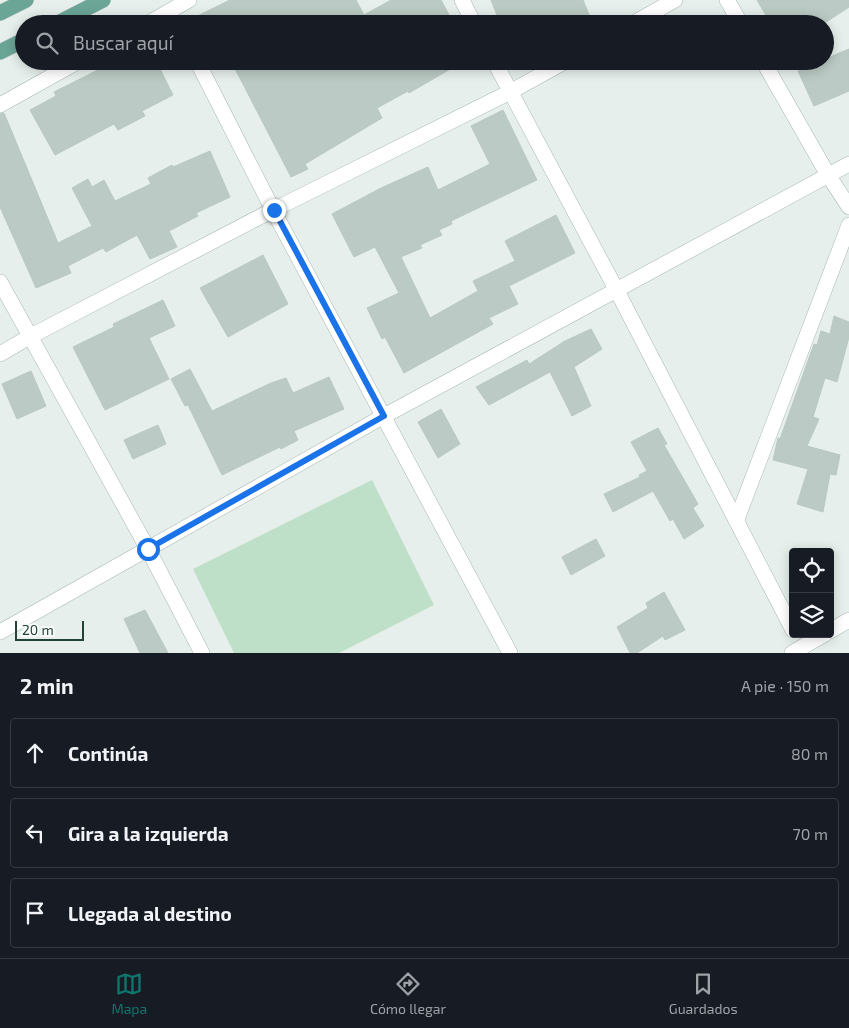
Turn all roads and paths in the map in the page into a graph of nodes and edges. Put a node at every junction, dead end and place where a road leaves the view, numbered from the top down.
1 (26, 0) edge
2 (103, 0) edge
3 (189, 0) edge
4 (462, 0) edge
5 (675, 0) edge
6 (727, 0) edge
7 (172, 11) edge
8 (0, 13) edge
9 (74, 15) edge
10 (470, 15) edge
11 (648, 15) edge
12 (736, 15) edge
13 (15, 44) edge
14 (0, 52) edge
15 (63, 70) edge
16 (202, 70) edge
17 (499, 70) edge
18 (550, 70) edge
19 (768, 70) edge
20 (510, 92) junction
21 (0, 105) edge
22 (849, 164) edge
23 (828, 176) junction
24 (849, 207) edge
25 (274, 210) junction
26 (849, 225) edge
27 (0, 282) edge
28 (616, 289) junction
29 (30, 336) junction
30 (0, 354) edge
31 (384, 416) junction
32 (737, 519) junction
33 (148, 549) junction
34 (849, 620) edge
35 (789, 622) edge
36 (834, 629) edge
37 (0, 632) edge
38 (814, 638) edge
39 (796, 645) edge
40 (202, 653) edge
41 (510, 653) edge

1 - 8 main road
2 - 9 main road
3 - 7 street
4 - 10 street
5 - 11 street
6 - 12 street
13 - 14 main road
15 - 21 street
16 - 25 street
17 - 20 street
18 - 20 street
19 - 23 street
20 - 25 street
20 - 28 street
22 - 23 street
23 - 24 street
23 - 28 street
25 - 29 street
25 - 31 street
26 - 32 street
27 - 29 street
28 - 31 street
28 - 32 street
29 - 30 street
29 - 33 street
31 - 33 street
31 - 41 street
32 - 35 street
33 - 37 street
33 - 40 street
34 - 36 street
38 - 39 street

